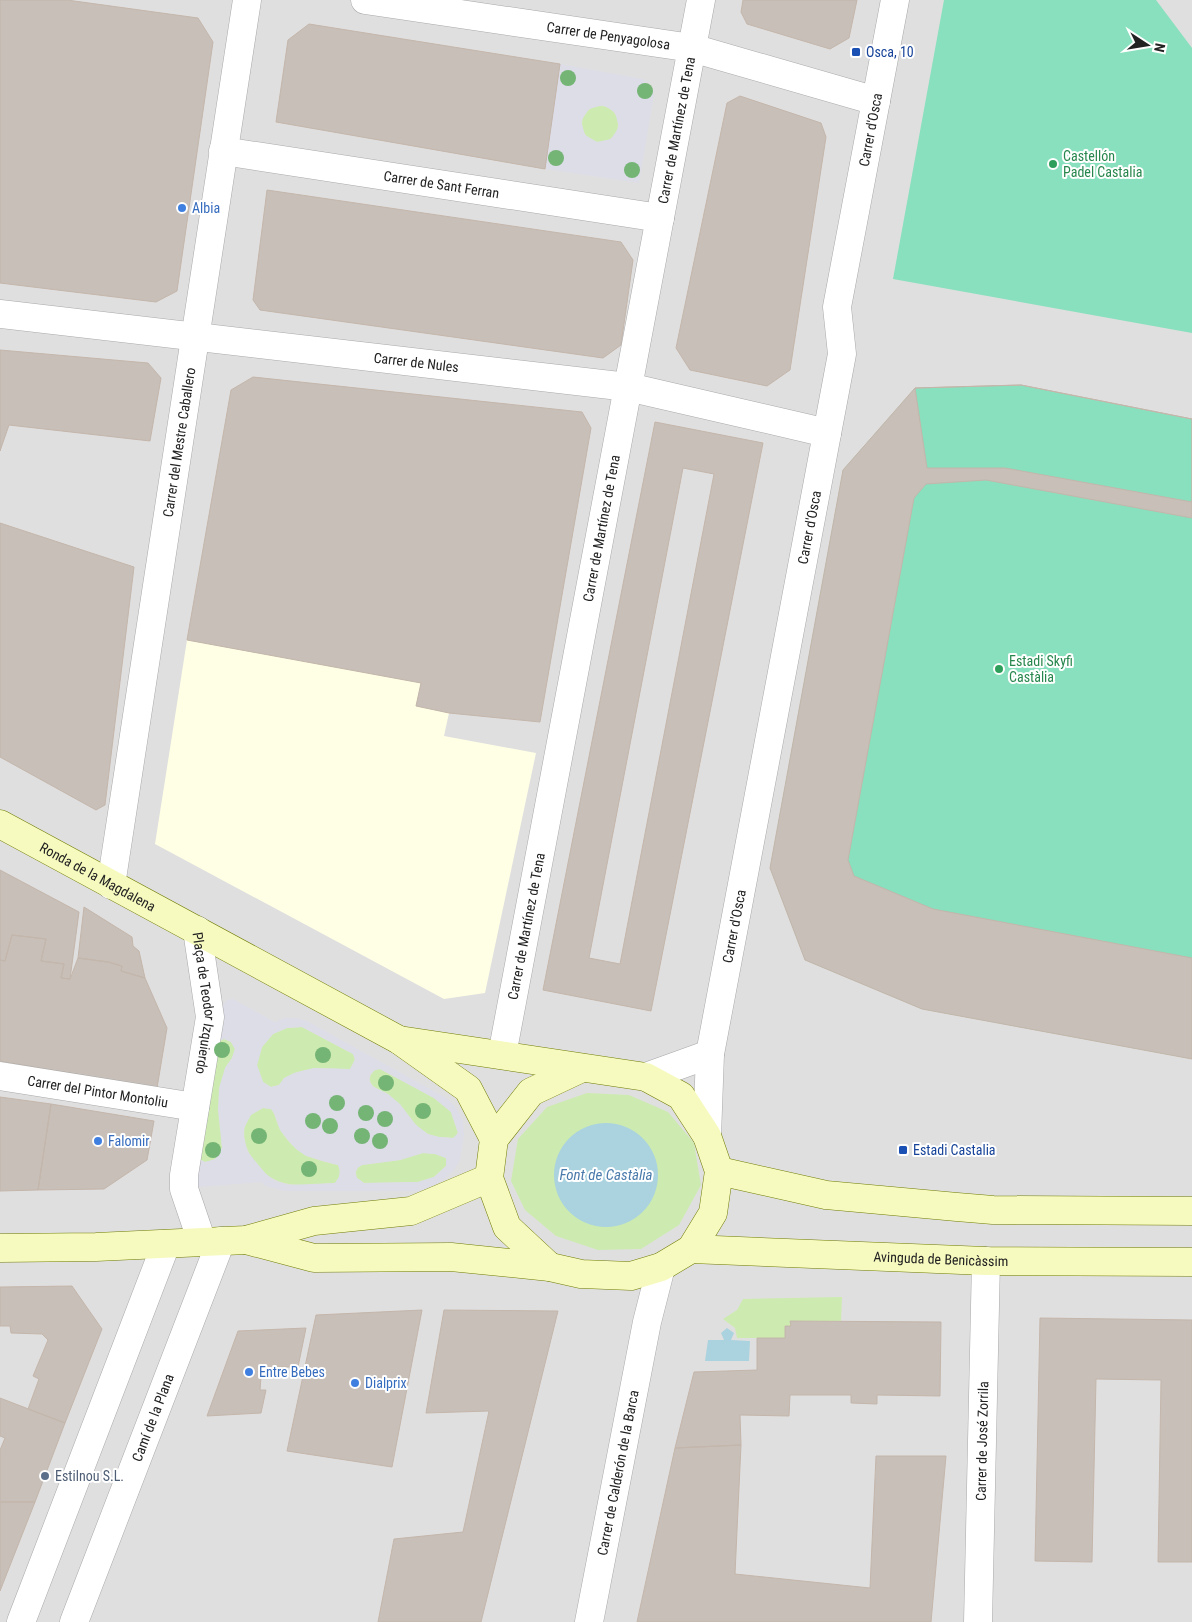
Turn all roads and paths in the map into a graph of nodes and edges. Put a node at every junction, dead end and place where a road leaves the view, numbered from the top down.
1 (247, 0) edge
2 (365, 0) edge
3 (701, 0) edge
4 (895, 0) edge
5 (692, 48) junction
6 (876, 101) junction
7 (223, 151) junction
8 (660, 218) junction
9 (0, 314) edge
10 (195, 337) junction
11 (628, 387) junction
12 (828, 433) junction
13 (0, 824) edge
14 (111, 885) junction
15 (197, 930) junction
16 (399, 1040) junction
17 (710, 1054) junction
18 (502, 1055) junction
19 (582, 1068) junction
20 (0, 1076) edge
21 (646, 1078) junction
22 (195, 1107) junction
23 (708, 1136) junction
24 (494, 1139) junction
25 (719, 1171) junction
26 (489, 1178) junction
27 (1192, 1211) edge
28 (223, 1241) junction
29 (166, 1244) junction
30 (0, 1248) edge
31 (690, 1249) junction
32 (986, 1261) junction
33 (1192, 1262) edge
34 (550, 1267) junction
35 (661, 1267) junction
36 (631, 1276) junction
37 (647, 1322) junction
38 (21, 1622) edge
39 (74, 1622) edge
40 (589, 1622) edge
41 (978, 1622) edge

1 - 7 street, Carrer del Mestre Caballero
2 - 5 street, Carrer de Penyagolosa
3 - 5 street, Carrer de Martínez de Tena
4 - 6 street, Carrer d'Osca
5 - 6 street, Carrer de Penyagolosa
5 - 8 street, Carrer de Martínez de Tena
6 - 12 street, Carrer d'Osca
7 - 8 street, Carrer de Sant Ferran
7 - 10 street, Carrer del Mestre Caballero
8 - 11 street, Carrer de Martínez de Tena
9 - 10 street, Carrer de Nules
10 - 11 street, Carrer de Nules
10 - 14 street, Carrer del Mestre Caballero
11 - 12 street, Carrer de Nules
11 - 18 street, Carrer de Martínez de Tena
12 - 17 street, Carrer d'Osca
13 - 14 main road, Ronda de la Magdalena
14 - 15 main road, Ronda de la Magdalena
15 - 16 main road, Plaça de Teodor Izquierdo
15 - 22 street, Plaça de Teodor Izquierdo
16 - 18 main road, Plaça de Teodor Izquierdo
16 - 24 main road, Plaça de Teodor Izquierdo
17 - 21 street
17 - 23 street, Carrer d'Osca
18 - 19 main road, Plaça de Teodor Izquierdo
19 - 21 main road, Plaça de Teodor Izquierdo
19 - 24 main road
20 - 22 street, Carrer del Pintor Montoliu
21 - 23 main road, Plaça de Teodor Izquierdo
22 - 28 street, Plaça de Teodor Izquierdo
23 - 25 main road, Plaça de Teodor Izquierdo
24 - 26 main road
25 - 27 main road
25 - 31 main road
26 - 28 main road
26 - 34 main road
28 - 29 main road
28 - 34 main road
28 - 39 street, Camí de la Plana
29 - 30 main road
29 - 38 street
31 - 32 main road, Avinguda de Benicàssim
31 - 35 main road
32 - 33 main road, Avinguda de Benicàssim
32 - 41 street, Carrer de José Zorrila
34 - 36 main road
35 - 36 main road
35 - 37 street, Carrer de Calderón de la Barca
36 - 37 street
37 - 40 street, Carrer de Calderón de la Barca

